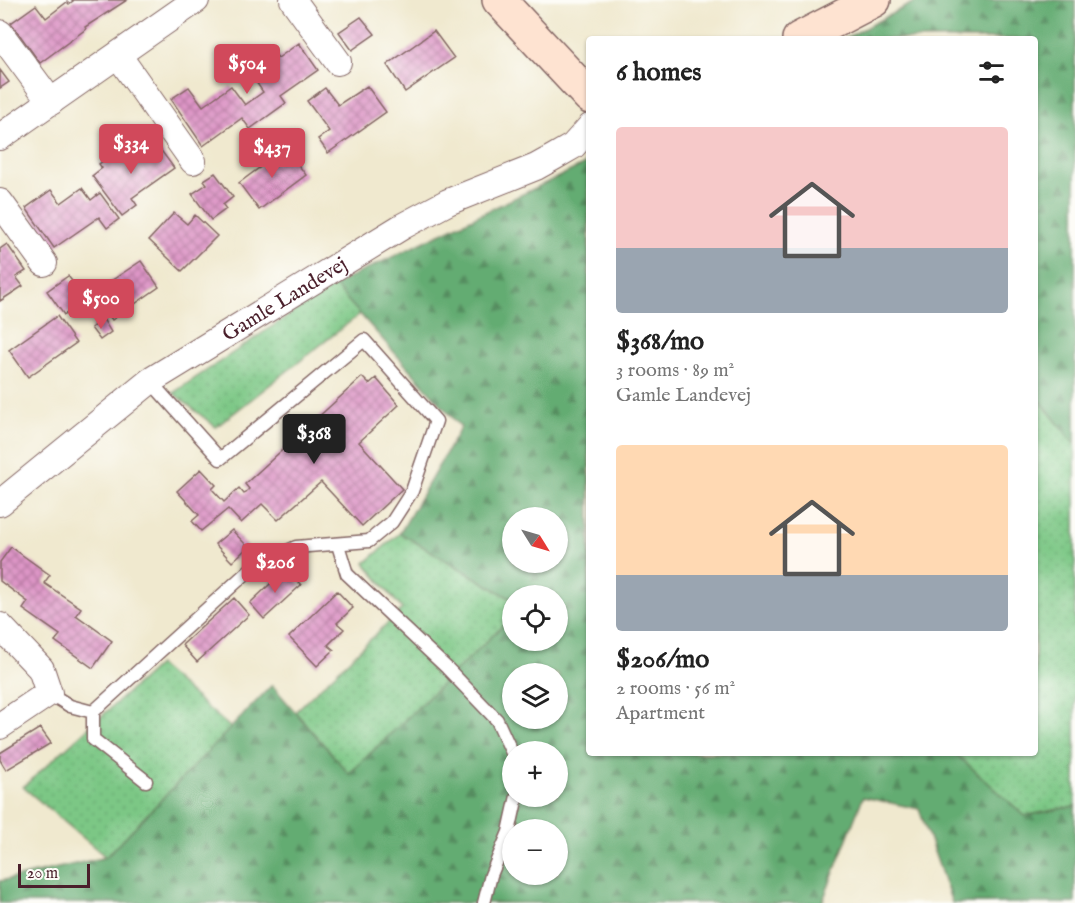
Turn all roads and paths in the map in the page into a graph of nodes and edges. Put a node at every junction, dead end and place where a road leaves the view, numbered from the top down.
1 (196, 0) edge
2 (293, 0) edge
3 (499, 0) edge
4 (874, 0) edge
5 (0, 33) edge
6 (805, 36) edge
7 (118, 55) junction
8 (338, 62) dead end
9 (586, 93) edge
10 (51, 102) junction
11 (586, 131) edge
12 (0, 137) edge
13 (193, 161) dead end
14 (0, 202) edge
15 (44, 263) dead end
16 (150, 381) junction
17 (0, 503) edge
18 (338, 545) junction
19 (0, 626) edge
20 (49, 693) junction
21 (93, 712) junction
22 (0, 726) edge
23 (507, 741) edge
24 (146, 781) dead end
25 (515, 807) edge
26 (484, 903) edge

1 - 7 street
2 - 8 street
3 - 9 street
4 - 6 street
5 - 10 street
7 - 10 street
7 - 13 street
10 - 12 street
11 - 16 street, Gamle Landevej
14 - 15 street
16 - 17 street, Gamle Landevej
16 - 18 lane
18 - 21 lane
18 - 23 lane
19 - 20 street
20 - 21 lane
20 - 22 street
21 - 24 lane
25 - 26 lane

